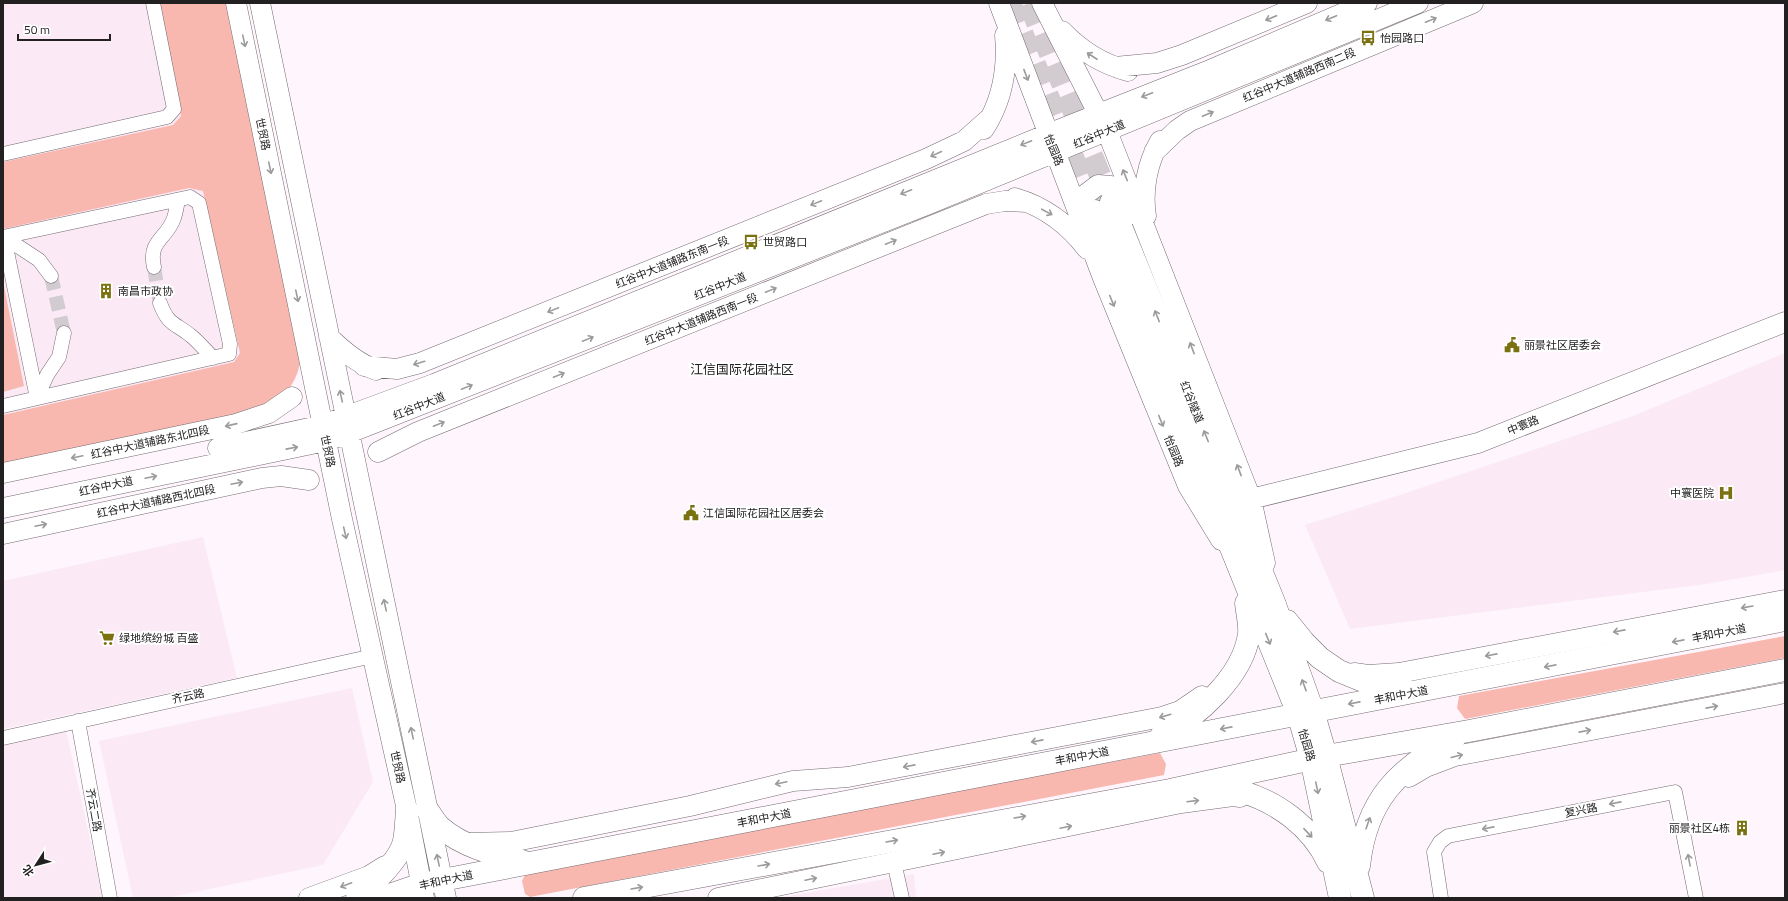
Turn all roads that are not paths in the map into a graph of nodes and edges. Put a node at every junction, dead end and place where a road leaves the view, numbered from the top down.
1 (153, 3) edge
2 (236, 3) edge
3 (260, 3) edge
4 (1307, 3) edge
5 (1367, 3) edge
6 (1418, 3) edge
7 (1473, 3) edge
8 (998, 5) edge
9 (1046, 6) edge
10 (1115, 68) junction
11 (1212, 78) junction
12 (991, 117) junction
13 (1103, 122) junction
14 (1052, 143) junction
15 (1154, 152) junction
16 (3, 154) edge
17 (933, 181) junction
18 (178, 200) junction
19 (1027, 202) junction
20 (929, 204) junction
21 (1149, 236) junction
22 (4, 237) edge
23 (154, 268) tunnel mouth
24 (50, 276) tunnel mouth
25 (1103, 278) junction
26 (160, 303) tunnel mouth
27 (1785, 322) edge
28 (64, 333) tunnel mouth
29 (329, 337) junction
30 (307, 344) junction
31 (213, 358) junction
32 (364, 366) junction
33 (432, 393) junction
34 (292, 397) junction
35 (37, 398) junction
36 (3, 406) edge
37 (348, 425) junction
38 (325, 433) junction
39 (233, 452) junction
40 (378, 452) junction
41 (3, 473) edge
42 (309, 480) junction
43 (3, 495) edge
44 (1251, 499) junction
45 (3, 508) edge
46 (340, 508) junction
47 (365, 509) junction
48 (3, 534) edge
49 (1243, 576) junction
50 (1785, 600) edge
51 (1274, 602) junction
52 (1785, 620) edge
53 (373, 656) junction
54 (1785, 670) edge
55 (1339, 671) junction
56 (1232, 673) junction
57 (1443, 687) junction
58 (1785, 693) edge
59 (1305, 713) junction
60 (78, 721) junction
61 (1469, 731) junction
62 (3, 738) edge
63 (1148, 743) junction
64 (1319, 757) junction
65 (1170, 790) junction
66 (1385, 792) junction
67 (1271, 803) junction
68 (417, 810) junction
69 (465, 843) junction
70 (394, 861) junction
71 (894, 862) junction
72 (529, 863) junction
73 (1358, 875) junction
74 (1338, 888) edge
75 (434, 890) edge
76 (110, 898) edge
77 (309, 898) edge
78 (357, 898) edge
79 (382, 898) edge
80 (584, 898) edge
81 (718, 898) edge
82 (902, 898) edge
83 (1363, 898) edge
84 (1441, 898) edge
85 (1696, 898) edge

1 - 16 street
2 -> 30 main road, 世贸路
3 - 29 main road, 世贸路
4 -> 10 main road
5 -> 11 main road, 红谷中大道
6 - 11 main road, 红谷中大道
15 -> 7 main road, 红谷中大道辅路西南二段
8 - 12 main road
8 -> 14 main road, 怡园路
10 -> 9 main road
9 - 13 main road, 怡园路
10 - 11 main road
11 - 13 main road, 红谷中大道
11 - 15 main road
12 - 17 main road
12 -> 32 main road, 红谷中大道辅路东南一段
13 - 14 main road, 红谷中大道
21 -> 13 main road, 怡园路
14 -> 17 main road, 红谷中大道
14 - 20 main road, 红谷中大道
14 - 25 main road, 怡园路
15 - 21 main road
17 -> 33 main road, 红谷中大道
18 - 22 street
18 - 23 street
18 - 31 street
19 - 20 main road
19 -> 25 main road
40 -> 19 main road, 红谷中大道辅路西南一段
33 -> 20 main road, 红谷中大道
21 - 25 main road
44 -> 21 main road, 怡园路
22 - 24 street
22 - 35 street
25 -> 49 main road, 怡园路
26 - 31 street
27 - 44 main road, 中寰路
28 - 35 street
29 - 32 main road
37 -> 29 main road, 世贸路
30 - 34 main road
30 - 38 main road, 世贸路
31 - 35 street
32 - 33 main road
33 - 37 main road, 红谷中大道
33 - 40 main road
34 - 39 main road
34 -> 41 main road, 红谷中大道辅路东北四段
35 - 36 street
37 - 38 main road, 红谷中大道
37 - 47 main road, 世贸路
38 - 39 main road, 红谷中大道
38 - 46 main road, 世贸路
39 - 42 main road
39 - 43 main road, 红谷中大道
45 -> 39 main road, 红谷中大道
40 - 47 main road
42 - 46 main road
48 -> 42 main road, 红谷中大道辅路西北四段
44 - 51 main road, 怡园路
46 -> 53 main road, 世贸路
68 -> 47 main road, 世贸路
51 -> 49 main road, 红谷隧道
49 - 56 main road
49 -> 59 main road, 怡园路
50 -> 55 main road
51 - 55 main road
59 -> 51 main road, 怡园路
52 -> 57 main road, 丰和中大道
53 - 60 street, 齐云路
53 - 68 main road, 世贸路
54 - 61 main road
55 - 57 main road
56 - 63 main road
56 -> 69 main road
57 -> 59 main road, 丰和中大道
66 -> 58 main road
59 -> 63 main road, 丰和中大道
59 - 64 main road, 怡园路
60 - 62 street, 齐云路
60 - 76 street, 齐云二路
61 - 64 main road
61 - 66 main road
63 - 72 main road, 丰和中大道
64 - 65 main road
64 - 73 main road, 怡园路
64 -> 74 main road, 怡园路
65 - 67 main road
80 -> 65 main road
73 -> 66 main road
71 -> 67 main road
67 -> 74 main road
68 - 69 main road
68 - 70 main road
68 - 75 main road, 世贸路
69 - 72 main road
70 -> 77 main road
70 - 78 main road
81 -> 71 main road
71 - 82 street
72 - 75 main road, 丰和中大道
73 - 83 main road, 怡园路
75 - 79 main road, 丰和中大道
85 -> 84 street, 复兴路

